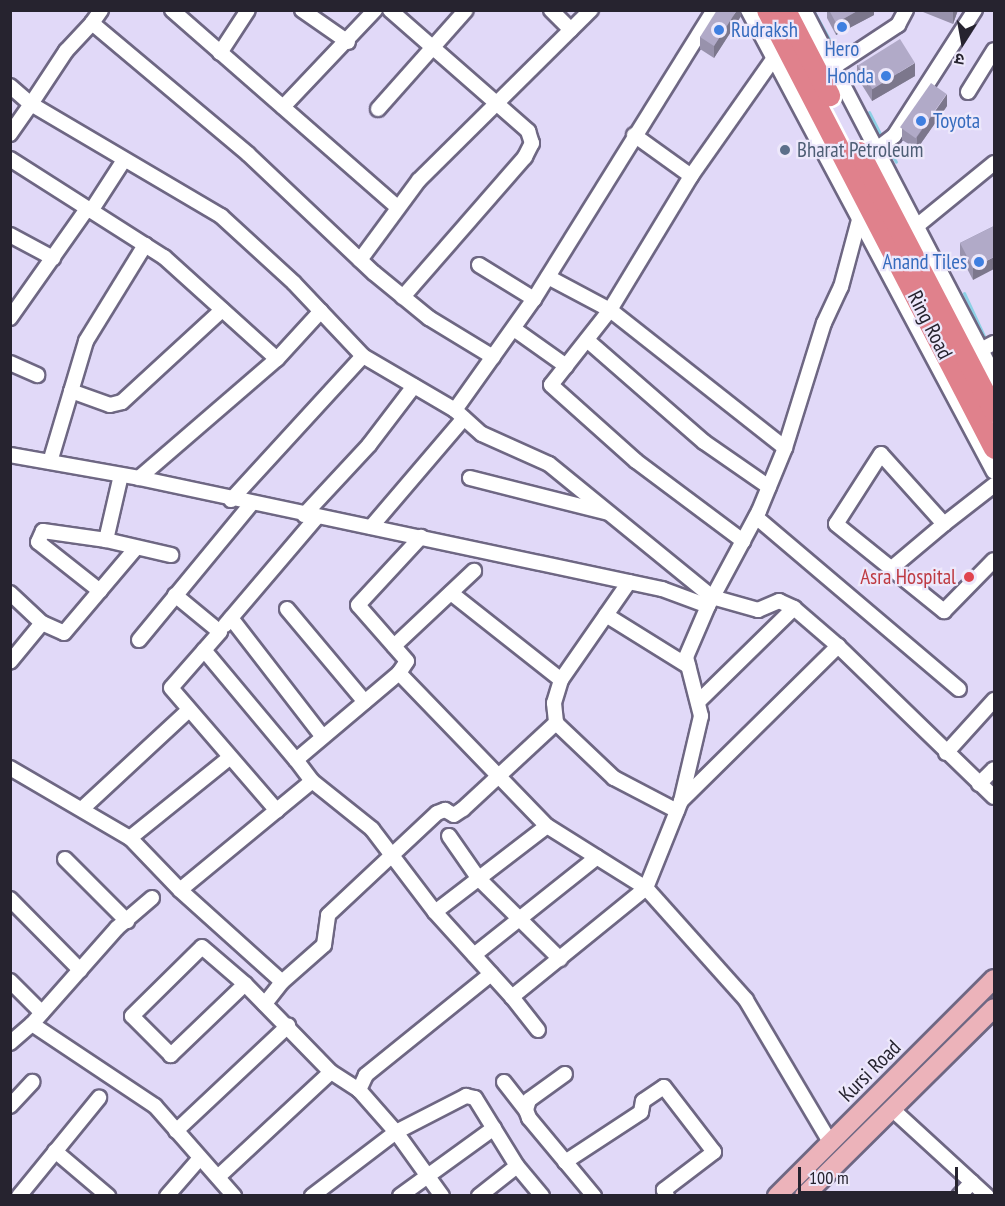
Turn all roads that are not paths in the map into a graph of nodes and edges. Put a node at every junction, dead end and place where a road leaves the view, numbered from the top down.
1 (101, 10) edge
2 (172, 10) edge
3 (248, 10) edge
4 (302, 10) edge
5 (375, 10) edge
6 (390, 10) edge
7 (466, 10) edge
8 (551, 10) edge
9 (591, 10) edge
10 (714, 10) edge
11 (748, 10) edge
12 (767, 10) edge
13 (785, 10) edge
14 (804, 10) edge
15 (906, 10) edge
16 (975, 10) edge
17 (92, 23) junction
18 (571, 30) junction
19 (348, 42) junction
20 (433, 50) junction
21 (994, 50) edge
22 (220, 53) junction
23 (774, 58) junction
24 (841, 63) junction
25 (10, 86) edge
26 (968, 92) dead end
27 (31, 104) junction
28 (495, 105) junction
29 (283, 107) junction
30 (378, 109) dead end
31 (10, 134) edge
32 (634, 135) junction
33 (885, 144) junction
34 (10, 159) edge
35 (124, 160) junction
36 (994, 163) edge
37 (691, 176) junction
38 (398, 208) junction
39 (89, 210) junction
40 (860, 216) junction
41 (920, 223) junction
42 (10, 235) edge
43 (145, 245) junction
44 (52, 258) junction
45 (360, 260) junction
46 (479, 265) dead end
47 (548, 277) junction
48 (403, 297) junction
49 (534, 299) junction
50 (222, 310) junction
51 (610, 310) junction
52 (321, 311) junction
53 (12, 312) edge
54 (514, 329) junction
55 (587, 340) junction
56 (994, 343) edge
57 (981, 349) junction
58 (363, 356) junction
59 (493, 357) junction
60 (277, 359) junction
61 (10, 363) edge
62 (566, 366) junction
63 (940, 369) junction
64 (37, 375) dead end
65 (994, 375) edge
66 (414, 386) junction
67 (71, 391) junction
68 (994, 411) edge
69 (460, 414) junction
70 (784, 448) junction
71 (994, 448) edge
72 (10, 455) edge
73 (50, 462) junction
74 (994, 472) edge
75 (121, 474) junction
76 (139, 478) junction
77 (470, 478) dead end
78 (994, 485) edge
79 (769, 487) junction
80 (231, 500) junction
81 (251, 504) junction
82 (610, 513) junction
83 (311, 516) junction
84 (756, 516) junction
85 (944, 524) junction
86 (371, 527) junction
87 (422, 537) junction
88 (106, 540) junction
89 (743, 541) junction
90 (136, 548) junction
91 (171, 555) dead end
92 (994, 560) edge
93 (893, 567) junction
94 (474, 571) dead end
95 (628, 582) junction
96 (100, 591) junction
97 (10, 593) edge
98 (451, 593) junction
99 (175, 595) junction
100 (710, 601) junction
101 (794, 608) junction
102 (287, 609) dead end
103 (606, 615) junction
104 (231, 618) junction
105 (42, 623) junction
106 (220, 632) junction
107 (139, 640) dead end
108 (394, 646) junction
109 (838, 646) junction
110 (204, 650) junction
111 (10, 662) edge
112 (688, 666) junction
113 (399, 673) junction
114 (561, 680) junction
115 (959, 688) dead end
116 (994, 700) edge
117 (365, 702) junction
118 (698, 702) junction
119 (189, 710) junction
120 (555, 723) junction
121 (323, 737) junction
122 (946, 753) junction
123 (229, 758) junction
124 (296, 760) junction
125 (10, 768) edge
126 (994, 770) edge
127 (499, 776) junction
128 (312, 781) junction
129 (979, 784) junction
130 (994, 797) edge
131 (679, 806) junction
132 (83, 808) junction
133 (277, 811) junction
134 (547, 826) junction
135 (448, 836) dead end
136 (130, 837) junction
137 (393, 857) junction
138 (597, 857) junction
139 (65, 859) dead end
140 (479, 879) junction
141 (646, 888) junction
142 (180, 891) junction
143 (152, 898) dead end
144 (10, 899) edge
145 (435, 912) junction
146 (519, 919) junction
147 (127, 921) junction
148 (474, 955) junction
149 (560, 958) junction
150 (80, 970) junction
151 (491, 974) junction
152 (994, 979) edge
153 (10, 981) edge
154 (282, 982) junction
155 (245, 984) junction
156 (512, 998) junction
157 (265, 1004) junction
158 (994, 1008) edge
159 (42, 1013) junction
160 (32, 1024) junction
161 (288, 1026) junction
162 (538, 1030) dead end
163 (10, 1043) edge
164 (331, 1072) junction
165 (565, 1074) dead end
166 (32, 1082) dead end
167 (504, 1082) dead end
168 (358, 1090) junction
169 (877, 1095) junction
170 (99, 1098) dead end
171 (10, 1106) edge
172 (892, 1109) junction
173 (526, 1110) junction
174 (494, 1128) junction
175 (176, 1131) junction
176 (396, 1132) junction
177 (830, 1142) junction
178 (55, 1151) junction
179 (200, 1158) junction
180 (565, 1162) junction
181 (517, 1166) junction
182 (218, 1177) junction
183 (428, 1177) junction
184 (972, 1182) junction
185 (99, 1193) edge
186 (18, 1196) edge
187 (166, 1196) edge
188 (234, 1196) edge
189 (312, 1196) edge
190 (400, 1196) edge
191 (442, 1196) edge
192 (479, 1196) edge
193 (542, 1196) edge
194 (594, 1196) edge
195 (667, 1196) edge
196 (777, 1196) edge
197 (804, 1196) edge
198 (959, 1196) edge
199 (987, 1196) edge

1 - 17 street
2 - 22 street
3 - 22 street
4 - 19 street
5 - 19 street
6 - 20 street
7 - 20 street
8 - 18 street
9 - 18 street
10 - 32 street
11 - 23 street
12 - 71 highway, Ring Road, bridge
13 - 68 highway, Ring Road, bridge
14 - 24 street
15 - 24 street
16 - 33 street
17 - 27 street
17 - 45 street
18 - 28 street
19 - 29 street
20 - 28 street
20 - 30 street
21 - 26 street
22 - 29 street
23 - 37 street
23 - 40 street
24 - 33 street
25 - 27 street
27 - 31 street
27 - 35 street
28 - 38 street
28 - 48 street
29 - 38 street
32 - 37 street
32 - 47 street
33 - 41 street
34 - 39 street
35 - 39 street
35 - 52 street
36 - 41 street
37 - 51 street
38 - 45 street
39 - 43 street
39 - 44 street
40 - 63 street
40 - 70 street
41 - 57 street
42 - 44 street
43 - 50 street
43 - 67 street
44 - 53 street
45 - 48 street
46 - 49 street
47 - 49 street
47 - 51 street
48 - 59 street
49 - 54 street
50 - 60 street
50 - 67 street
51 - 55 street
51 - 70 street
52 - 58 street
52 - 60 street
54 - 59 street
54 - 62 street
55 - 62 street
55 - 79 street
56 - 57 street
57 - 63 street
57 - 65 street
58 - 66 street
58 - 80 street
59 - 69 street
60 - 76 street
61 - 64 street
62 - 89 street
63 - 74 street
66 - 69 street
66 - 83 street
67 - 73 street
69 - 82 street
69 - 86 street
70 - 79 street
72 - 73 street
73 - 75 street
75 - 76 street
75 - 88 street
76 - 80 street
77 - 82 street
78 - 85 street
79 - 84 street
80 - 81 street
81 - 83 street
81 - 99 street
82 - 100 street
83 - 86 street
83 - 104 street
84 - 89 street
84 - 115 street
85 - 93 street
85 - 93 street
86 - 87 street
87 - 95 street
87 - 108 street
88 - 90 street
88 - 96 street
89 - 100 street
90 - 91 street
90 - 96 street
92 - 93 street
94 - 98 street
95 - 100 street
95 - 103 street
96 - 105 street
97 - 105 street
98 - 108 street
98 - 114 street
99 - 106 street
99 - 107 street
100 - 101 street
100 - 112 street
101 - 109 street
101 - 118 street
102 - 117 street
103 - 112 street
103 - 114 street
104 - 106 street
104 - 121 street
105 - 111 street
106 - 110 street
108 - 113 street
109 - 122 street
109 - 131 street
110 - 119 street
110 - 124 street
112 - 118 street
113 - 117 street
113 - 127 street
114 - 120 street
116 - 122 street
117 - 121 street
118 - 131 street
119 - 123 street
119 - 132 street
120 - 127 street
120 - 131 street
121 - 124 street
122 - 129 street
123 - 133 street
123 - 136 street
124 - 128 street
125 - 132 street
126 - 129 street
127 - 134 street
127 - 137 street
128 - 133 street
128 - 137 street
129 - 130 street
131 - 141 street
132 - 136 street
133 - 142 street
134 - 138 street
134 - 140 street
135 - 140 street
136 - 142 street
137 - 145 street
137 - 154 street
138 - 141 street
138 - 146 street
139 - 147 street
140 - 145 street
140 - 146 street
141 - 149 street
141 - 177 street
142 - 154 street
143 - 147 street
144 - 150 street
145 - 148 street
146 - 148 street
146 - 149 street
147 - 150 street
148 - 151 street
149 - 156 street
150 - 159 street
151 - 156 street
151 - 168 street
152 - 169 main road, Kursi Road
153 - 159 street
154 - 157 street
155 - 155 street
155 - 157 street
156 - 162 street
157 - 161 street
158 - 172 main road, Kursi Road
159 - 160 street
160 - 163 street
160 - 175 street
161 - 164 street
161 - 175 street
164 - 168 street
164 - 182 street
165 - 173 street
166 - 171 street
167 - 173 street
168 - 176 street
169 - 172 main road
169 - 177 main road, Kursi Road
170 - 178 street
172 - 184 street
172 - 197 main road, Kursi Road
173 - 180 street
174 - 176 street
174 - 181 street
174 - 183 street
175 - 179 street
176 - 183 street
176 - 189 street
177 - 196 main road, Kursi Road
178 - 185 street
178 - 186 street
179 - 182 street
179 - 187 street
180 - 194 street
180 - 195 street
181 - 192 street
181 - 193 street
182 - 188 street
183 - 190 street
183 - 191 street
184 - 198 street
184 - 199 street

